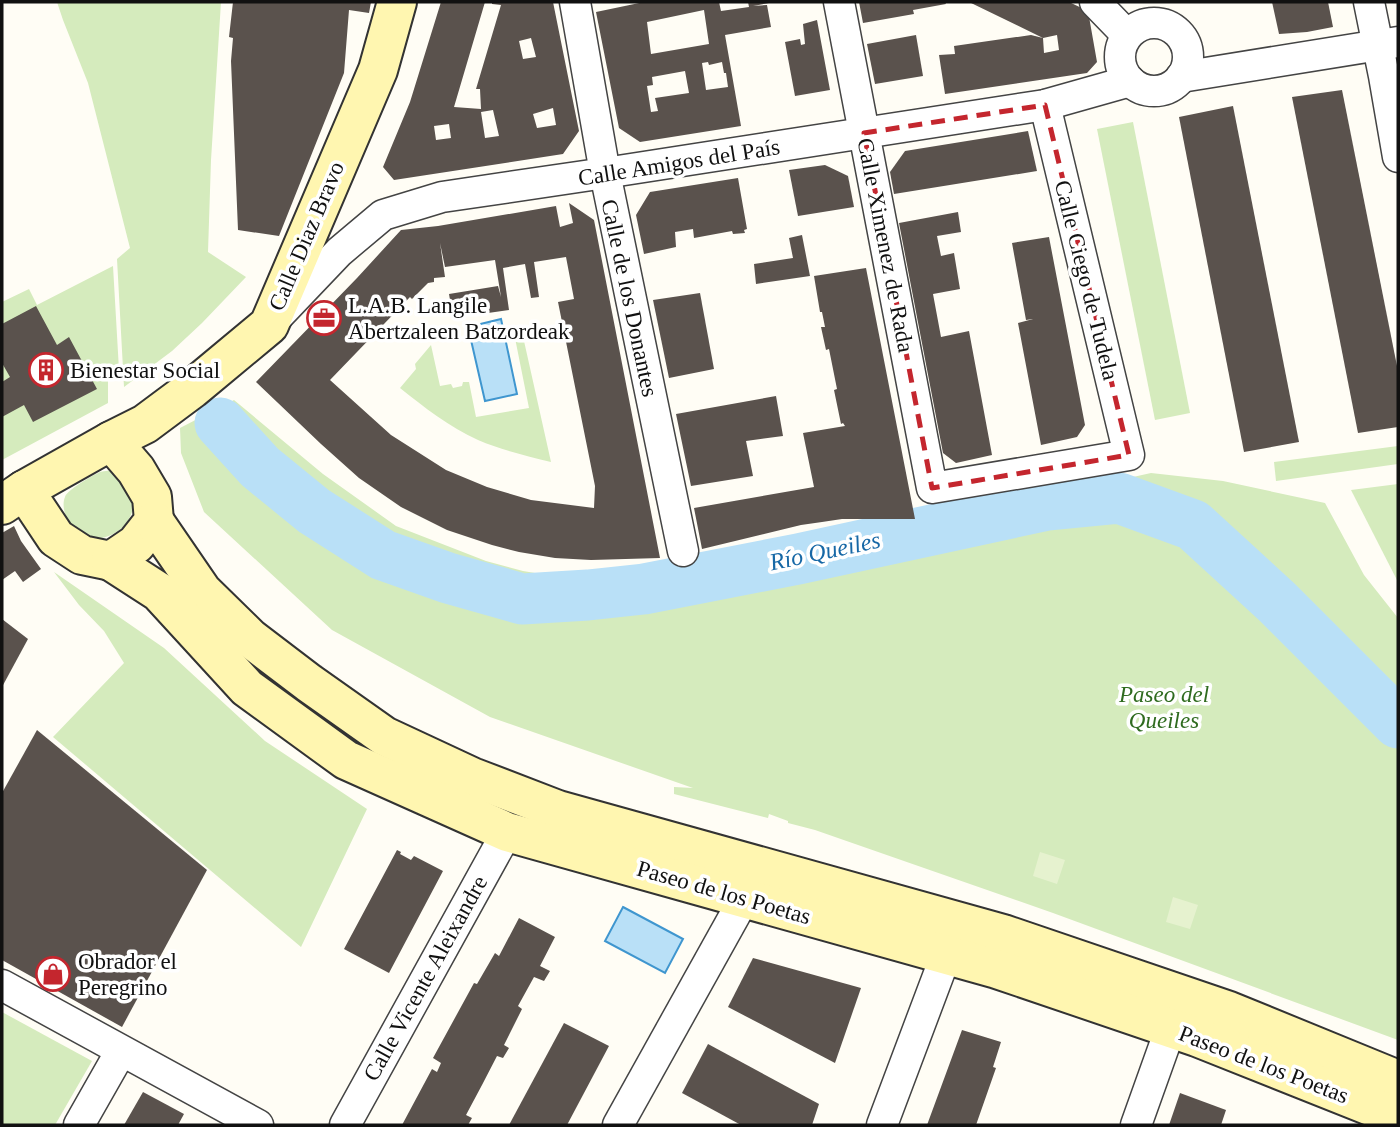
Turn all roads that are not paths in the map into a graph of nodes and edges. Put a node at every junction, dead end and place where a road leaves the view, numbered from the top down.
1 (397, 2) edge
2 (575, 2) edge
3 (839, 2) edge
4 (1095, 2) edge
5 (1370, 2) edge
6 (1130, 21) edge
7 (1388, 44) edge
8 (1181, 77) junction
9 (1130, 81) junction
10 (1045, 105) junction
11 (864, 133) junction
12 (1398, 157) edge
13 (605, 173) junction
14 (270, 325) junction
15 (111, 441) junction
16 (932, 488) joint
17 (13, 498) edge
18 (155, 521) junction
19 (683, 551) dead end
20 (111, 561) junction
21 (507, 832) junction
22 (745, 897) junction
23 (946, 955) junction
24 (2, 985) edge
25 (1171, 1027) junction
26 (121, 1051) junction
27 (1390, 1109) edge
28 (79, 1125) edge
29 (258, 1125) edge
30 (345, 1125) edge
31 (618, 1125) edge
32 (882, 1125) edge
33 (1136, 1125) edge

1 - 14 street, Calle Diaz Bravo
2 - 13 street, Calle de los Donantes
3 - 11 street, Calle Ximenez de Rada
4 - 6 street
5 - 7 street
6 - 8 street
6 - 9 street
7 - 8 street
7 - 12 street
8 - 9 street
9 - 10 street, Calle Amigos del País
10 - 11 street, Calle Amigos del País
10 - 16 street, Calle Ciego de Tudela
11 - 13 street, Calle Amigos del País
11 - 16 street, Calle Ximenez de Rada
13 - 14 street, Calle Amigos del País
13 - 19 street, Calle de los Donantes
14 - 15 street, Calle Diaz Bravo
15 - 17 street, Calle Diaz Bravo
15 - 18 street, Paseo de los Poetas
17 - 20 street, Paseo de los Poetas
18 - 20 street
18 - 27 street, Paseo de los Poetas
20 - 21 street, Paseo de los Poetas
21 - 22 street, Paseo de los Poetas
21 - 30 street, Calle Vicente Aleixandre
22 - 23 street, Paseo de los Poetas
22 - 31 street
23 - 25 street, Paseo de los Poetas
23 - 32 street
24 - 26 street
25 - 27 street, Paseo de los Poetas
25 - 33 street
26 - 28 street
26 - 29 street

